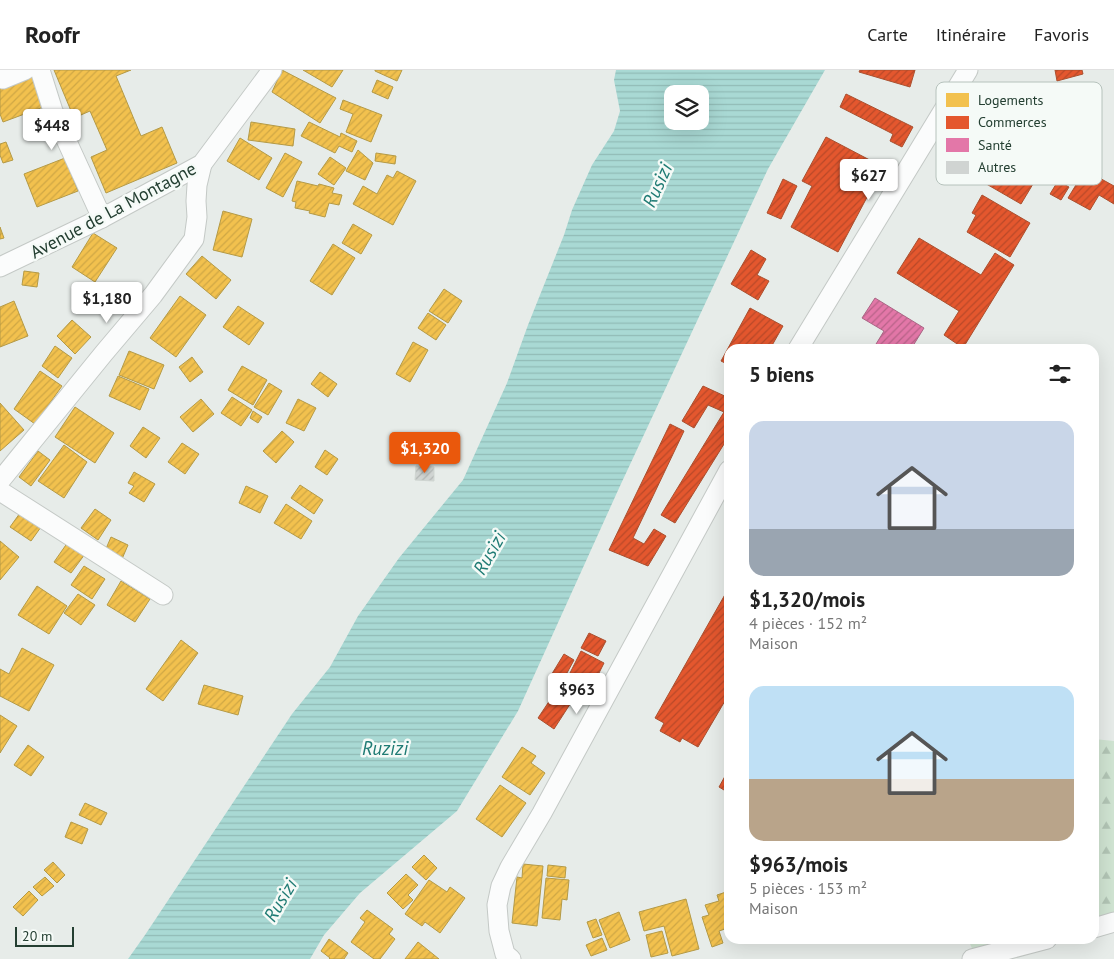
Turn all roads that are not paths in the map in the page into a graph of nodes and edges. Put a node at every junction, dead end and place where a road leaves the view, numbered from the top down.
1 (0, 70) edge
2 (26, 70) edge
3 (40, 70) edge
4 (272, 70) edge
5 (968, 70) edge
6 (961, 82) edge
7 (936, 123) edge
8 (202, 164) junction
9 (102, 218) junction
10 (0, 267) edge
11 (801, 344) edge
12 (724, 479) edge
13 (0, 481) edge
14 (0, 491) edge
15 (164, 595) dead end
16 (1114, 922) edge
17 (1099, 926) edge
18 (1026, 944) edge
19 (1036, 944) edge
20 (505, 957) edge
21 (972, 959) edge
22 (1015, 959) edge

1 - 2 street
3 - 9 street
4 - 8 street, Avenue de La Montagne
5 - 6 street
7 - 11 street
8 - 9 street, Avenue de La Montagne
8 - 13 street
9 - 10 street, Avenue de La Montagne
12 - 20 street
14 - 15 street
16 - 17 street
18 - 21 street
19 - 22 street

